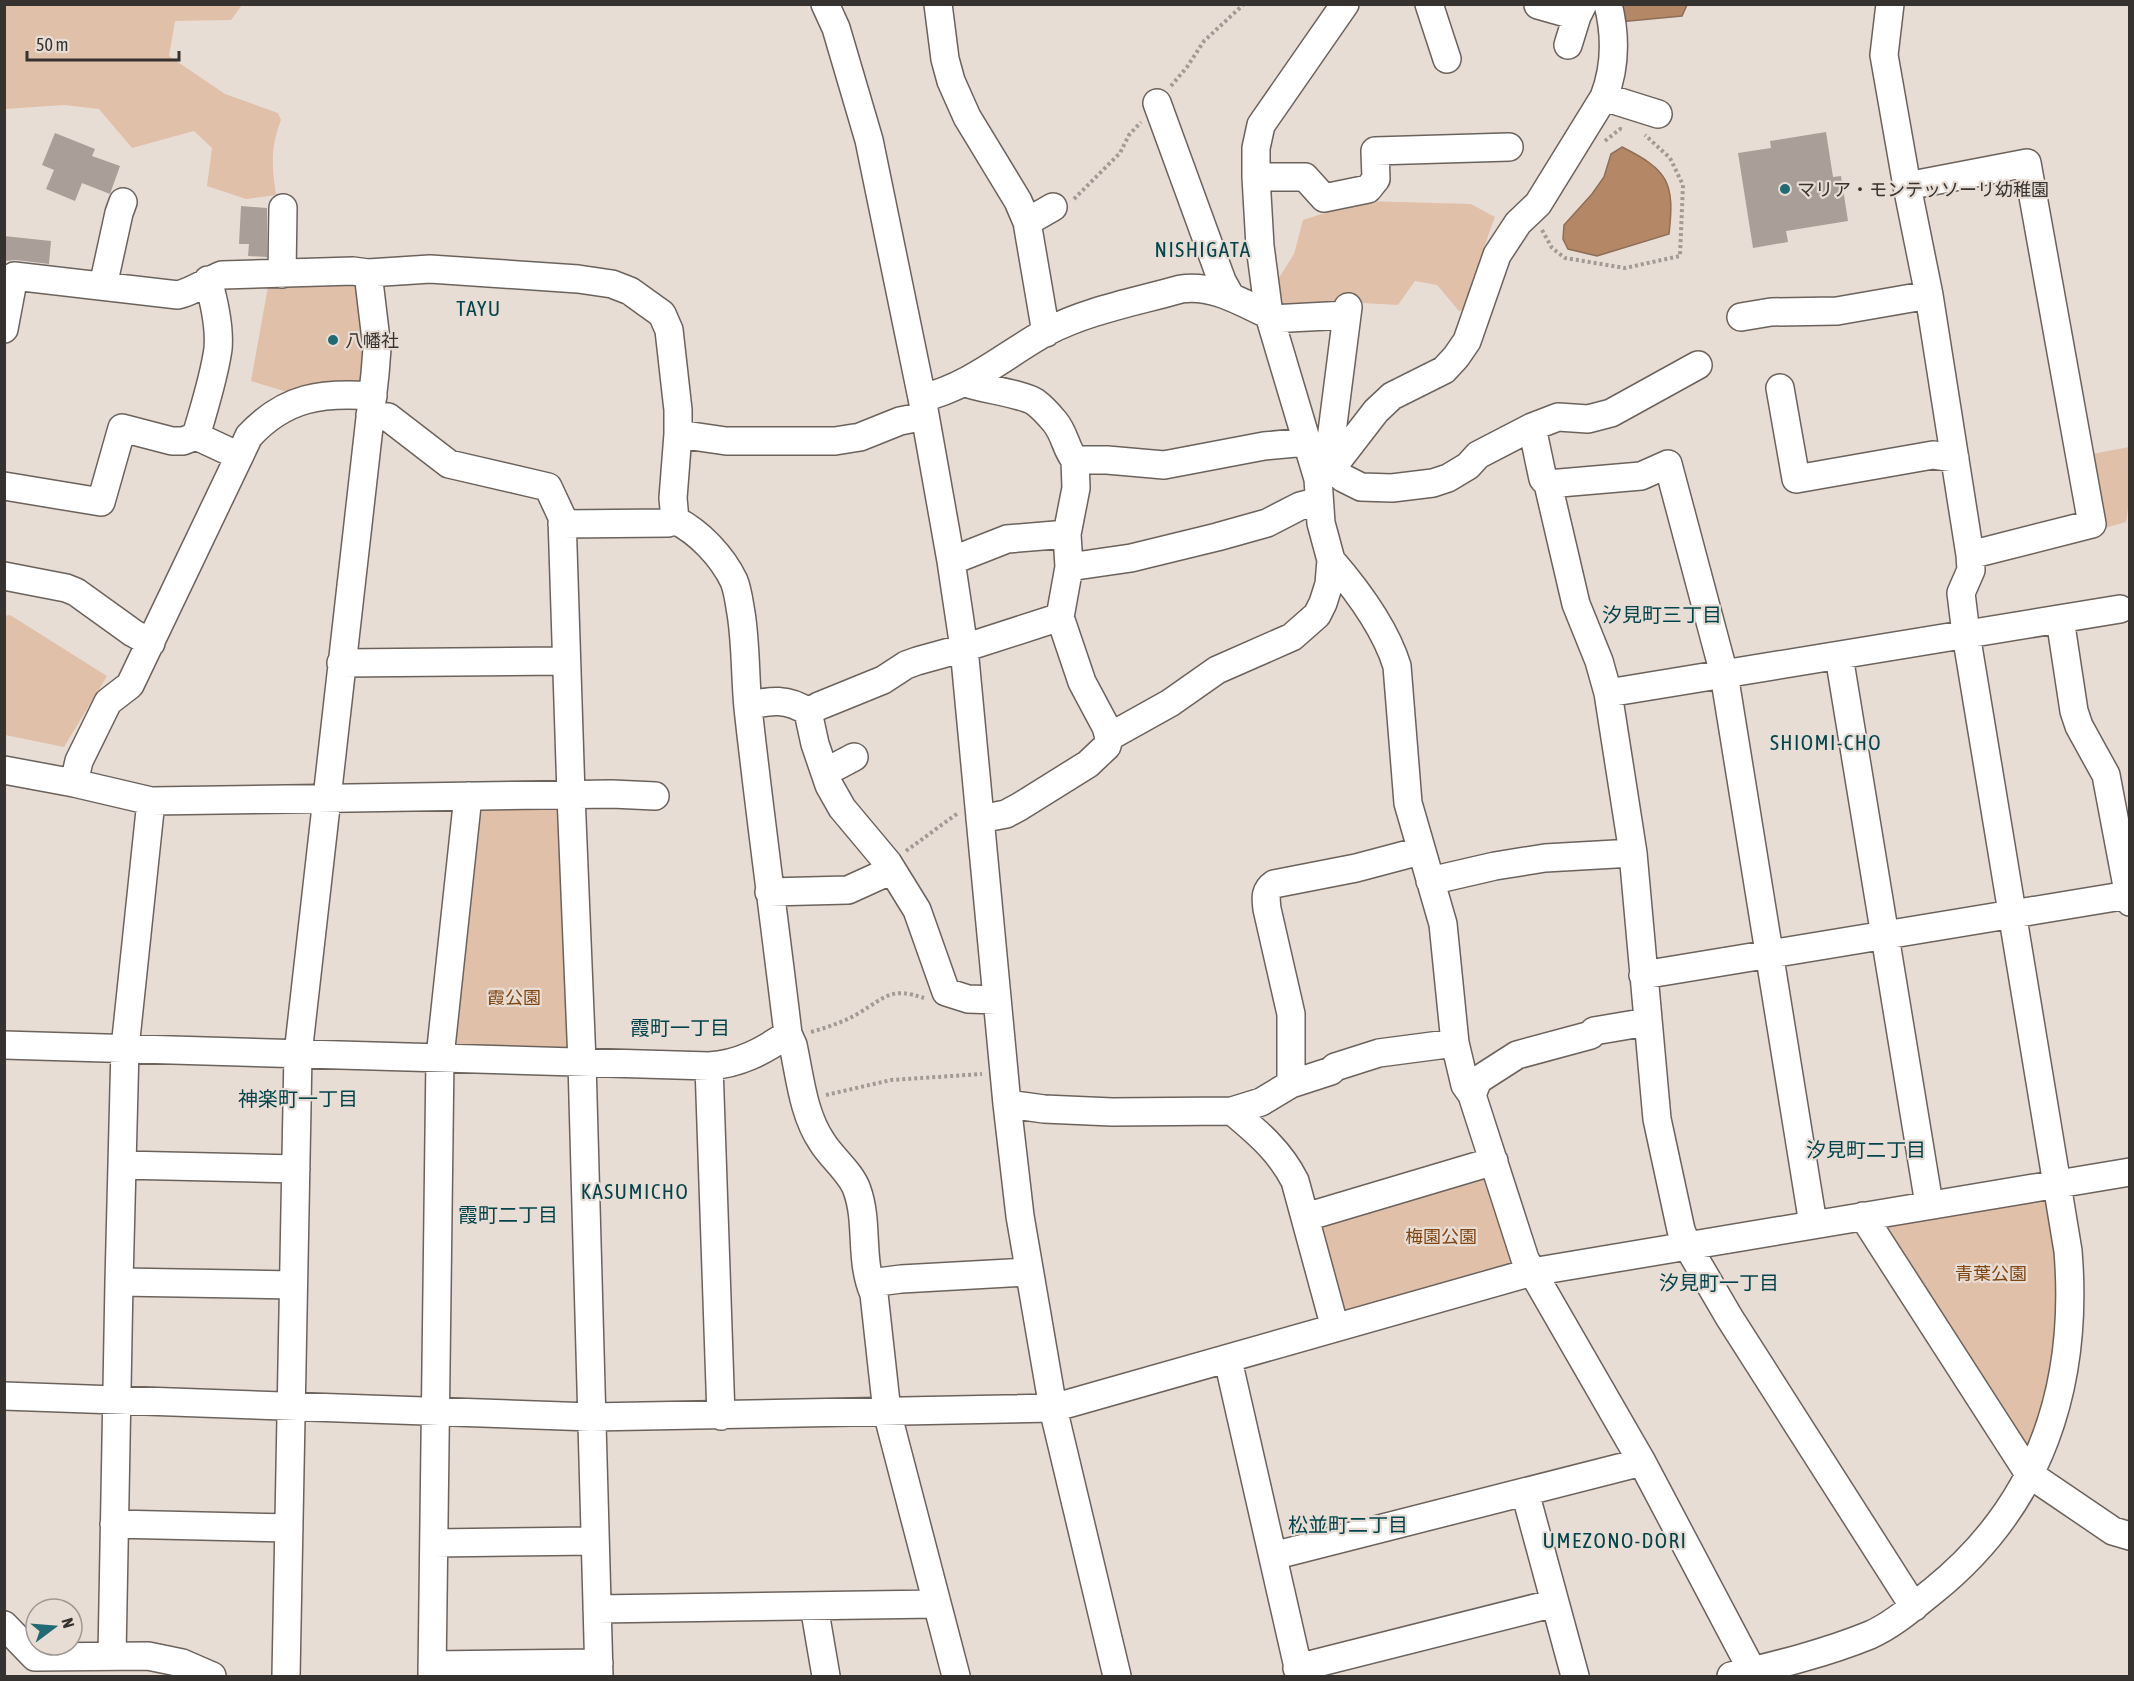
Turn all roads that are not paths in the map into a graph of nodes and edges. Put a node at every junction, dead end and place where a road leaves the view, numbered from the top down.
1 (825, 4) edge
2 (938, 4) edge
3 (1345, 4) edge
4 (1429, 4) edge
5 (1608, 4) edge
6 (1890, 4) edge
7 (1538, 5) edge
8 (1580, 10) edge
9 (1568, 45) dead end
10 (1447, 59) dead end
11 (1604, 97) junction
12 (1157, 103) dead end
13 (1658, 114) dead end
14 (1509, 147) dead end
15 (1256, 177) junction
16 (1907, 186) junction
17 (123, 202) dead end
18 (1053, 207) dead end
19 (283, 208) dead end
20 (1027, 222) junction
21 (368, 273) junction
22 (282, 274) junction
23 (208, 280) junction
24 (103, 286) junction
25 (1929, 295) junction
26 (1231, 297) junction
27 (1270, 317) junction
28 (1741, 317) dead end
29 (4, 329) edge
30 (1046, 333) junction
31 (1698, 365) dead end
32 (966, 383) junction
33 (1780, 388) dead end
34 (372, 405) junction
35 (923, 407) junction
36 (1532, 427) junction
37 (678, 435) junction
38 (196, 436) junction
39 (1308, 445) junction
40 (239, 456) junction
41 (1954, 458) junction
42 (1075, 460) junction
43 (1324, 480) junction
44 (1548, 484) junction
45 (4, 486) edge
46 (675, 520) junction
47 (562, 524) junction
48 (1067, 534) junction
49 (1970, 555) junction
50 (1331, 560) junction
51 (951, 561) junction
52 (1069, 567) junction
53 (4, 576) edge
54 (2120, 609) dead end
55 (1060, 616) junction
56 (2060, 619) junction
57 (1966, 634) junction
58 (151, 643) junction
59 (964, 648) junction
60 (1839, 656) junction
61 (566, 661) junction
62 (341, 663) junction
63 (1724, 674) junction
64 (1608, 693) junction
65 (748, 706) junction
66 (808, 712) junction
67 (1109, 737) junction
68 (854, 757) dead end
69 (4, 770) edge
70 (824, 770) junction
71 (74, 783) junction
72 (571, 795) junction
73 (468, 796) junction
74 (655, 796) dead end
75 (328, 799) junction
76 (152, 801) junction
77 (979, 814) junction
78 (1420, 851) junction
79 (1633, 854) junction
80 (890, 867) junction
81 (1430, 881) junction
82 (769, 892) junction
83 (2129, 899) edge
84 (2013, 915) junction
85 (1885, 935) junction
86 (1768, 954) junction
87 (1643, 975) junction
88 (996, 1000) junction
89 (1647, 1022) junction
90 (788, 1036) junction
91 (1455, 1043) junction
92 (4, 1045) edge
93 (125, 1048) junction
94 (298, 1054) junction
95 (440, 1058) junction
96 (582, 1062) junction
97 (710, 1066) junction
98 (1291, 1084) junction
99 (1472, 1095) junction
100 (1006, 1104) junction
101 (1232, 1111) junction
102 (1494, 1161) junction
103 (122, 1165) junction
104 (296, 1169) junction
105 (2130, 1172) edge
106 (2055, 1184) junction
107 (1929, 1204) junction
108 (1863, 1216) junction
109 (1306, 1217) junction
110 (1812, 1224) junction
111 (1687, 1245) junction
112 (1029, 1272) junction
113 (1532, 1272) junction
114 (119, 1282) junction
115 (293, 1285) junction
116 (871, 1286) junction
117 (1335, 1328) junction
118 (1228, 1359) junction
119 (4, 1396) edge
120 (117, 1401) junction
121 (291, 1407) junction
122 (1053, 1408) junction
123 (435, 1411) junction
124 (887, 1412) junction
125 (721, 1416) junction
126 (591, 1417) junction
127 (1642, 1462) junction
128 (2029, 1474) junction
129 (1525, 1492) junction
130 (114, 1524) junction
131 (289, 1528) junction
132 (2130, 1536) edge
133 (594, 1541) junction
134 (434, 1543) junction
135 (1273, 1556) junction
136 (1555, 1603) junction
137 (936, 1604) junction
138 (814, 1606) junction
139 (1914, 1607) junction
140 (597, 1609) junction
141 (4, 1625) edge
142 (24, 1646) edge
143 (34, 1657) joint
144 (4, 1658) edge
145 (97, 1663) edge
146 (599, 1670) edge
147 (432, 1671) edge
148 (1299, 1672) edge
149 (1746, 1675) edge
150 (212, 1677) edge
151 (286, 1677) edge
152 (826, 1677) edge
153 (956, 1677) edge
154 (1117, 1677) edge
155 (1575, 1677) edge

1 - 35 street
2 - 20 street
3 - 15 street
4 - 10 street
5 - 11 street
6 - 16 street
7 - 8 street
8 - 9 street
11 - 13 street
11 - 43 street
12 - 26 street
14 - 15 street
15 - 27 street
16 - 25 street
16 - 49 street
17 - 24 street
18 - 20 street
19 - 22 street
20 - 30 street
21 - 22 street
21 - 34 street
21 - 37 street
22 - 23 street
23 - 24 street
23 - 38 street
24 - 29 street
25 - 28 street
25 - 41 street
26 - 27 street
26 - 30 street
27 - 39 street
27 - 43 street
30 - 32 street
31 - 36 street
32 - 35 street
32 - 42 street
33 - 41 street
34 - 40 street
34 - 47 street
34 - 62 street
35 - 37 street
35 - 51 street
36 - 43 street
36 - 44 street
37 - 46 street
38 - 40 street
38 - 45 street
39 - 42 street
39 - 43 street
40 - 58 street
41 - 49 street
42 - 48 street
43 - 50 street
43 - 52 street
44 - 63 street
44 - 64 street
46 - 47 street
46 - 65 street
47 - 61 street
48 - 51 street
48 - 52 street
49 - 57 street
50 - 67 street
50 - 78 street
51 - 59 street
52 - 55 street
53 - 58 street
54 - 56 street
55 - 59 street
55 - 67 street
56 - 57 street
56 - 83 street
57 - 60 street
57 - 84 street
58 - 71 street
59 - 66 street
59 - 77 street
60 - 63 street
60 - 85 street
61 - 62 street
61 - 72 street
62 - 75 street
63 - 64 street
63 - 86 street
64 - 79 street
65 - 66 street
65 - 82 street
66 - 70 street
67 - 77 street
68 - 70 street
69 - 71 street
70 - 80 street
71 - 76 street
72 - 73 street
72 - 74 street
72 - 96 street
73 - 75 street
73 - 95 street
75 - 76 street
75 - 94 street
76 - 93 street
77 - 88 street
78 - 81 street
78 - 98 street
79 - 81 street
79 - 87 street
80 - 82 street
80 - 88 street
81 - 91 street
82 - 90 street
83 - 84 street
84 - 85 street
84 - 106 street
85 - 86 street
85 - 107 street
86 - 87 street
86 - 110 street
87 - 89 street
88 - 100 street
89 - 99 street
89 - 111 street
90 - 97 street
90 - 116 street
91 - 98 street
91 - 99 street
92 - 93 street
93 - 94 street
93 - 103 street
94 - 95 street
94 - 104 street
95 - 96 street
95 - 123 street
96 - 97 street
96 - 126 street
97 - 125 street
98 - 101 street
99 - 102 street
100 - 101 street
100 - 112 street
101 - 109 street
102 - 109 street
102 - 113 street
103 - 104 street
103 - 114 street
104 - 115 street
105 - 106 street
106 - 107 street
106 - 128 street
107 - 108 street
108 - 110 street
108 - 128 street
109 - 117 street
110 - 111 street
111 - 113 street
111 - 139 street
112 - 116 street
112 - 122 street
113 - 117 street
113 - 127 street
114 - 115 street
114 - 120 street
115 - 121 street
116 - 124 street
117 - 118 street
118 - 122 street
118 - 135 street
119 - 120 street
120 - 121 street
120 - 130 street
121 - 123 street
121 - 131 street
122 - 124 street
122 - 154 street
123 - 126 street
123 - 134 street
124 - 125 street
124 - 137 street
125 - 126 street
126 - 133 street
127 - 129 street
127 - 149 street
128 - 132 street
128 - 139 street
129 - 135 street
129 - 136 street
130 - 131 street
130 - 145 street
131 - 151 street
133 - 134 street
133 - 140 street
134 - 147 street
135 - 148 street
136 - 148 street
136 - 155 street
137 - 138 street
137 - 153 street
138 - 140 street
138 - 152 street
139 - 149 street
140 - 146 street
141 - 142 street
143 - 144 street
143 - 145 street
145 - 150 street
146 - 147 street

